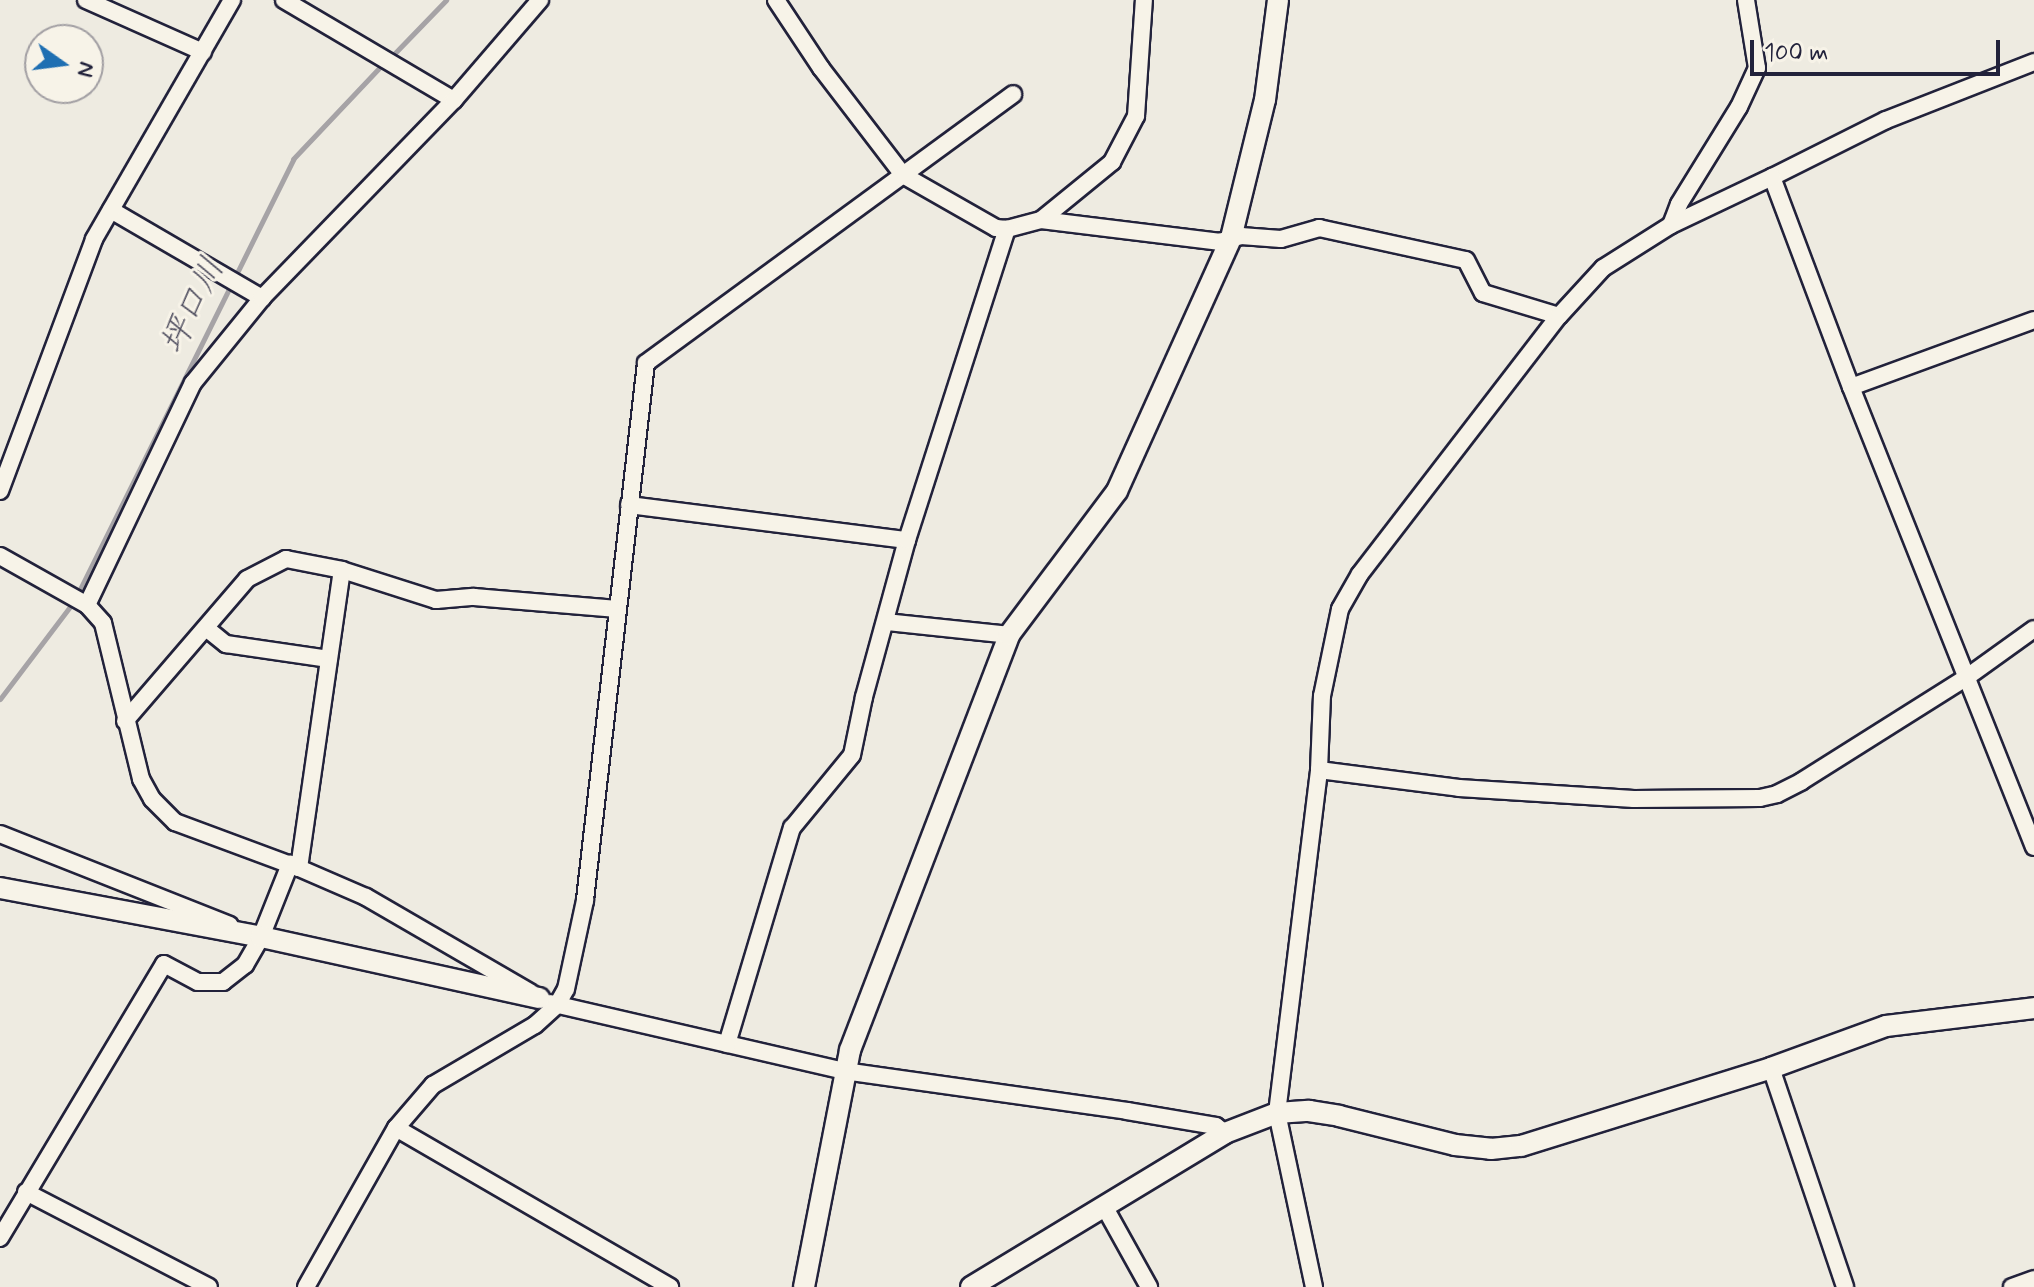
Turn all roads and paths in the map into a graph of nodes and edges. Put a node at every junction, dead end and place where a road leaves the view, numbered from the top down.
1 (86, 0) edge
2 (232, 0) edge
3 (284, 0) edge
4 (540, 0) edge
5 (776, 0) edge
6 (1144, 0) edge
7 (1278, 0) edge
8 (1746, 0) edge
9 (203, 52) junction
10 (2034, 62) edge
11 (1013, 94) dead end
12 (454, 100) junction
13 (903, 175) junction
14 (1772, 177) junction
15 (111, 210) junction
16 (1041, 220) junction
17 (1671, 225) junction
18 (1007, 229) junction
19 (1231, 238) junction
20 (262, 298) junction
21 (1559, 316) junction
22 (2034, 320) edge
23 (1851, 387) junction
24 (0, 491) edge
25 (629, 505) junction
26 (907, 540) junction
27 (0, 556) edge
28 (342, 570) junction
29 (87, 605) junction
30 (617, 609) junction
31 (886, 622) junction
32 (206, 628) junction
33 (2034, 629) edge
34 (1009, 635) junction
35 (329, 659) junction
36 (1967, 677) junction
37 (125, 721) junction
38 (1319, 770) junction
39 (2, 841) edge
40 (2034, 847) edge
41 (294, 866) junction
42 (0, 888) edge
43 (261, 937) junction
44 (548, 1002) junction
45 (2034, 1008) edge
46 (727, 1044) junction
47 (1771, 1068) junction
48 (844, 1071) junction
49 (1277, 1113) junction
50 (396, 1128) junction
51 (1225, 1133) junction
52 (26, 1192) junction
53 (1104, 1206) junction
54 (0, 1238) edge
55 (2034, 1279) edge
56 (209, 1287) edge
57 (306, 1287) edge
58 (670, 1287) edge
59 (804, 1287) edge
60 (971, 1287) edge
61 (1149, 1287) edge
62 (1314, 1287) edge
63 (1845, 1287) edge
64 (2012, 1287) edge

1 - 9 street
2 - 9 street
3 - 12 street
4 - 12 street
5 - 13 street
6 - 16 street
7 - 19 street
8 - 17 street
9 - 15 street
10 - 14 street
11 - 13 street
12 - 20 street
13 - 18 street
13 - 25 street
14 - 17 street
14 - 23 street
15 - 20 street
15 - 24 street
16 - 18 street
16 - 19 street
17 - 21 street
18 - 26 street
19 - 21 street
19 - 34 street
20 - 29 street
21 - 38 street
22 - 23 street
23 - 36 street
25 - 26 street
25 - 30 street
26 - 31 street
27 - 29 street
28 - 30 street
28 - 32 street
28 - 35 street
29 - 37 street
30 - 44 street
31 - 34 street
31 - 46 street
32 - 35 street
32 - 37 street
33 - 36 street
34 - 48 street
35 - 41 street
36 - 38 street
36 - 40 street
37 - 41 street
38 - 49 street
39 - 43 street
41 - 43 street
41 - 44 street
42 - 43 street
43 - 44 street
43 - 52 street
44 - 46 street
44 - 50 street
45 - 47 street
46 - 48 street
47 - 49 street
47 - 63 street
48 - 51 street
48 - 59 street
49 - 51 street
49 - 62 street
50 - 57 street
50 - 58 street
51 - 53 street
52 - 54 street
52 - 56 street
53 - 60 street
53 - 61 street
55 - 64 street

